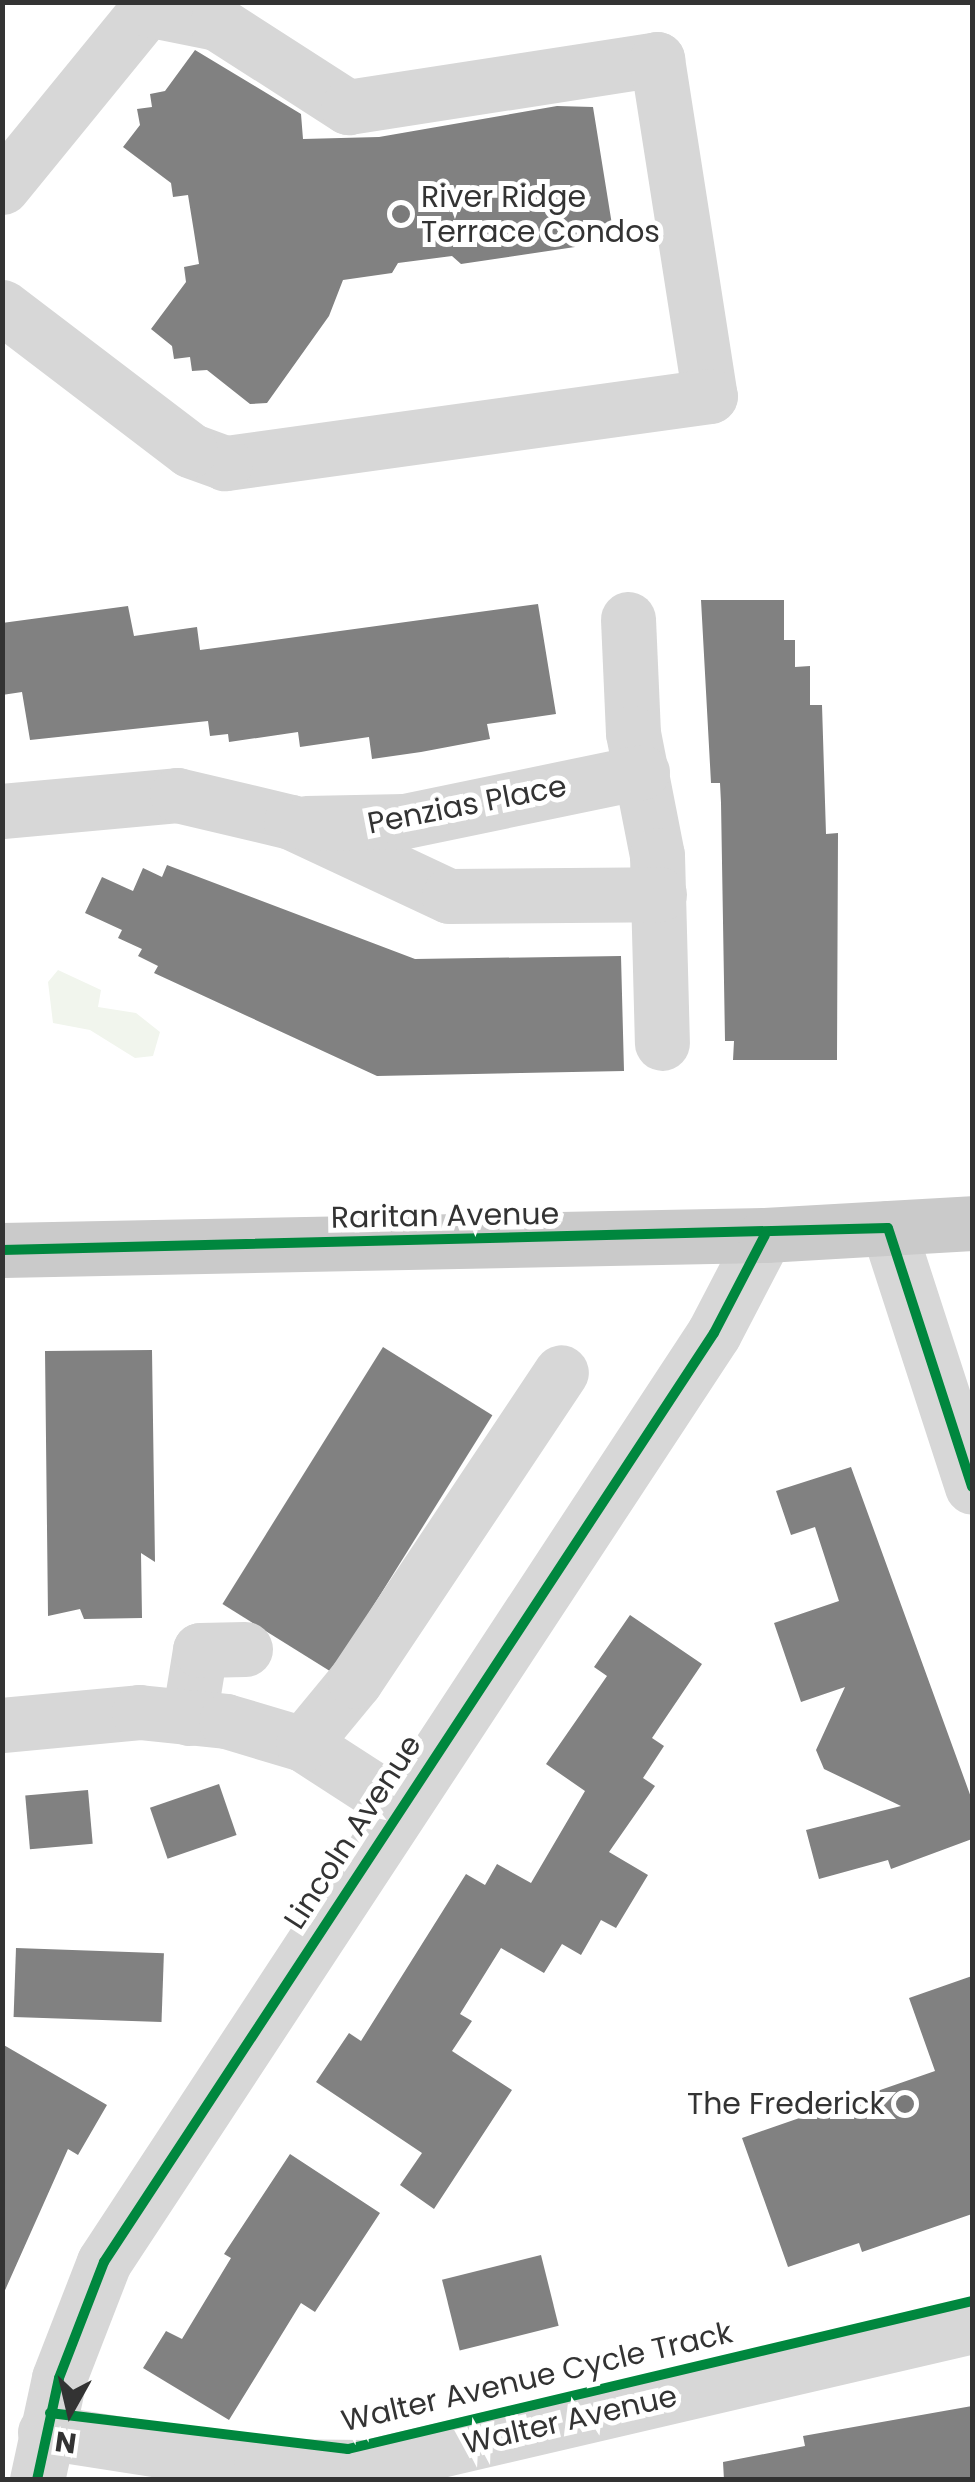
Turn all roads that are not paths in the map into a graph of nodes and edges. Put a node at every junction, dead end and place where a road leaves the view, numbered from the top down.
1 (2, 186) edge
2 (2, 307) edge
3 (628, 619) dead end
4 (642, 772) junction
5 (2, 811) edge
6 (291, 822) junction
7 (658, 894) junction
8 (662, 1042) dead end
9 (972, 1223) edge
10 (888, 1228) junction
11 (766, 1235) junction
12 (2, 1250) edge
13 (560, 1372) dead end
14 (972, 1487) edge
15 (246, 1650) dead end
16 (189, 1718) junction
17 (2, 1725) edge
18 (303, 1744) junction
19 (399, 1806) junction
20 (972, 2326) edge
21 (41, 2456) edge

1 - 2 street
3 - 4 street
4 - 6 street, Penzias Place
4 - 7 street
5 - 6 street, Penzias Place
6 - 7 street, Penzias Place
7 - 8 street
9 - 10 main road, Raritan Avenue
10 - 11 main road, Raritan Avenue
10 - 14 street
11 - 12 main road, Raritan Avenue
11 - 19 street, Lincoln Avenue
13 - 18 street
15 - 16 street
16 - 17 street
16 - 18 street
18 - 19 street
19 - 21 street, Lincoln Avenue
20 - 21 street, Walter Avenue

